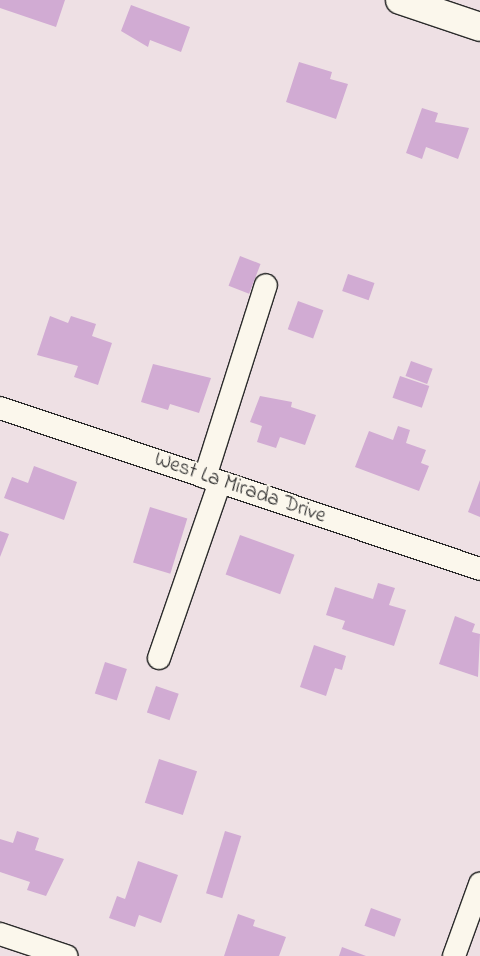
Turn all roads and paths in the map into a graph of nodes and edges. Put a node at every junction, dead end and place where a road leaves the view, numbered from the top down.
1 (400, 0) edge
2 (480, 27) edge
3 (266, 285) dead end
4 (0, 408) edge
5 (213, 479) junction
6 (480, 569) edge
7 (159, 658) dead end
8 (480, 884) edge
9 (0, 934) edge
10 (66, 956) edge
11 (454, 956) edge

1 - 2 main road
3 - 5 street
4 - 5 street, West La Mirada Drive
5 - 6 street, West La Mirada Drive
5 - 7 street
8 - 11 street
9 - 10 street

